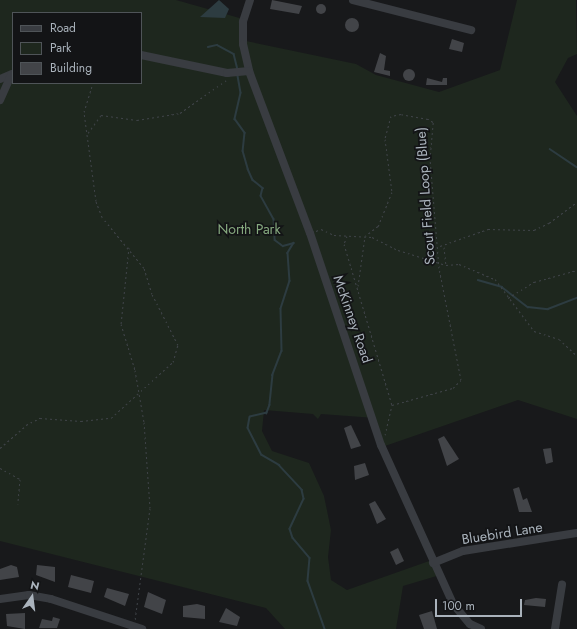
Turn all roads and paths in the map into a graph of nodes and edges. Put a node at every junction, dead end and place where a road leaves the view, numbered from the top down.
1 (250, 0) edge
2 (353, 0) edge
3 (471, 30) dead end
4 (142, 55) edge
5 (238, 72) junction
6 (12, 74) edge
7 (0, 79) edge
8 (94, 84) edge
9 (0, 100) edge
10 (88, 133) junction
11 (577, 202) edge
12 (310, 233) junction
13 (346, 236) junction
14 (365, 236) junction
15 (440, 246) junction
16 (444, 246) junction
17 (130, 247) junction
18 (441, 264) junction
19 (446, 265) junction
20 (577, 270) edge
21 (358, 289) junction
22 (508, 298) junction
23 (577, 356) edge
24 (138, 397) junction
25 (392, 405) junction
26 (382, 445) junction
27 (0, 448) edge
28 (0, 468) edge
29 (18, 504) dead end
30 (577, 534) edge
31 (433, 563) junction
32 (562, 585) dead end
33 (0, 599) edge
34 (133, 626) junction
35 (142, 629) edge
36 (481, 629) edge
37 (555, 629) edge

1 - 5 street, McKinney Road
2 - 3 street
4 - 5 street
5 - 10 path
5 - 12 street, McKinney Road
6 - 7 street
6 - 9 street
8 - 10 path
10 - 17 path
11 - 16 path
12 - 13 path
12 - 26 street, McKinney Road
13 - 14 path
13 - 21 path
14 - 15 path, Scout Field Loop (Blue)
14 - 18 path
14 - 21 path
15 - 16 path
15 - 18 path, Scout Field Loop (Blue)
16 - 19 path
17 - 24 path
17 - 24 path
18 - 19 path
18 - 25 path, Scout Field Loop (Blue)
19 - 22 path
20 - 22 path
21 - 25 path
22 - 23 path
24 - 27 path
24 - 34 path
25 - 26 path
26 - 31 street, McKinney Road
28 - 29 path
30 - 31 street, Bluebird Lane
31 - 36 street, McKinney Road
32 - 37 street
33 - 34 street
34 - 35 street

